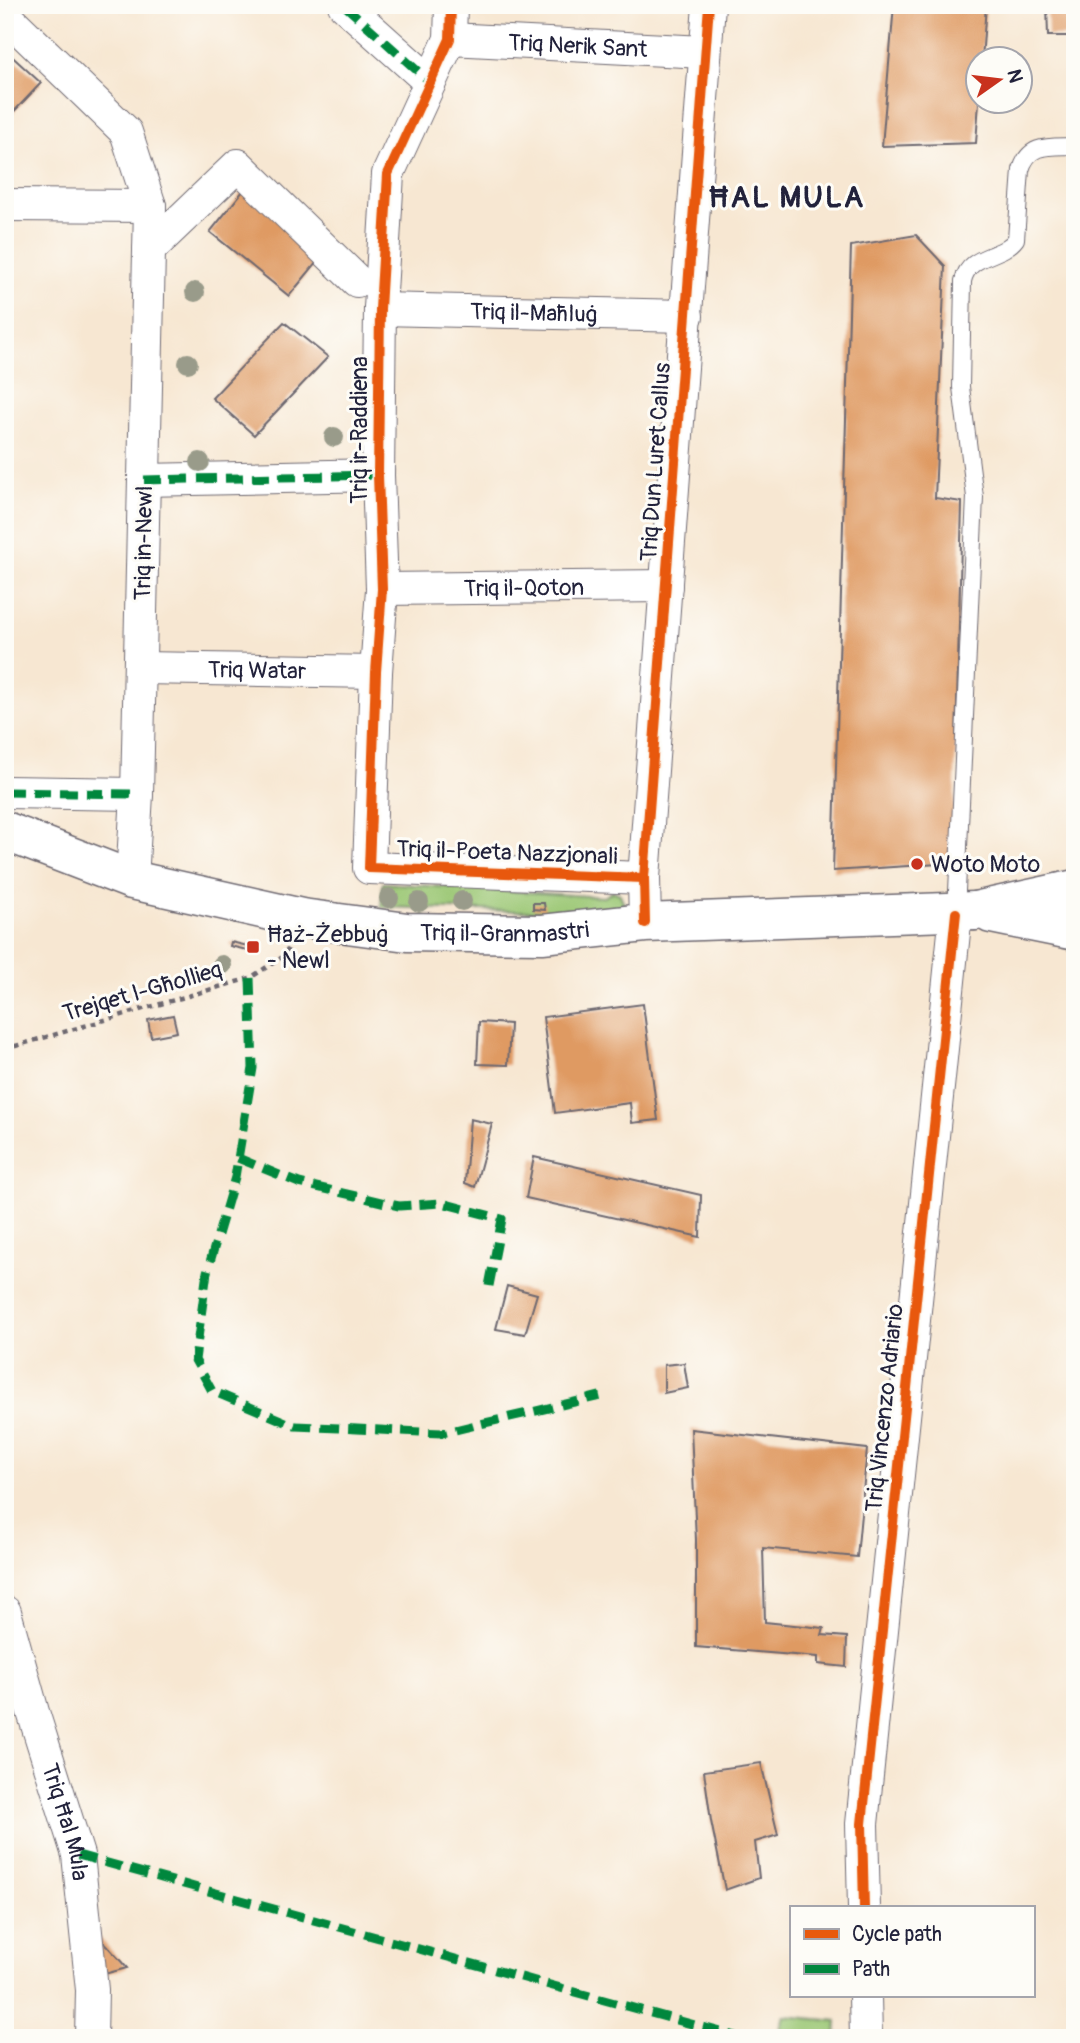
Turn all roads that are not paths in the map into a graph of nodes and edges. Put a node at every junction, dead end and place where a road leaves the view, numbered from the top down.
1 (344, 5) edge
2 (451, 5) edge
3 (709, 5) edge
4 (5, 15) edge
5 (450, 39) junction
6 (704, 52) junction
7 (430, 82) junction
8 (1075, 146) edge
9 (5, 205) edge
10 (150, 206) junction
11 (149, 250) junction
12 (357, 281) dead end
13 (380, 309) junction
14 (687, 316) junction
15 (379, 475) junction
16 (144, 480) junction
17 (666, 586) junction
18 (382, 589) junction
19 (140, 668) junction
20 (376, 672) junction
21 (5, 792) edge
22 (138, 794) junction
23 (5, 831) edge
24 (369, 868) joint
25 (644, 878) junction
26 (132, 880) junction
27 (1075, 889) edge
28 (1075, 898) edge
29 (965, 912) junction
30 (1075, 915) edge
31 (645, 923) junction
32 (1075, 931) edge
33 (5, 1612) edge
34 (864, 1906) edge
35 (865, 1997) edge
36 (91, 2038) edge
37 (866, 2038) edge

1 - 7 street
2 - 5 street, Triq ir-Raddiena
3 - 6 street, Triq Dun Luret Callus
4 - 10 street, Triq in-Newl
5 - 6 street, Triq Nerik Sant
5 - 7 street, Triq ir-Raddiena
6 - 14 street, Triq Dun Luret Callus
7 - 13 street, Triq ir-Raddiena
8 - 29 lane
9 - 10 street
10 - 11 street, Triq in-Newl
11 - 12 street
11 - 16 street, Triq in-Newl
13 - 14 street, Triq il-Maħluġ
13 - 15 street, Triq ir-Raddiena
14 - 17 street, Triq Dun Luret Callus
15 - 16 street
15 - 18 street, Triq ir-Raddiena
16 - 19 street, Triq in-Newl
17 - 18 street, Triq il-Qoton
17 - 25 street, Triq Dun Luret Callus
18 - 20 street, Triq ir-Raddiena
19 - 20 street, Triq Watar
19 - 22 street, Triq in-Newl
20 - 24 street, Triq ir-Raddiena
21 - 22 street
22 - 26 street, Triq in-Newl
23 - 26 main road, Triq il-Granmastri
24 - 25 street, Triq il-Poeta Nazzjonali
25 - 31 street, Triq Dun Luret Callus
26 - 31 main road, Triq il-Granmastri
27 - 29 main road
28 - 29 main road
29 - 30 main road
29 - 31 main road, Triq il-Granmastri
29 - 32 main road
29 - 34 street, Triq Vincenzo Adriario
33 - 36 street, Triq Ħal Mula
35 - 37 street

